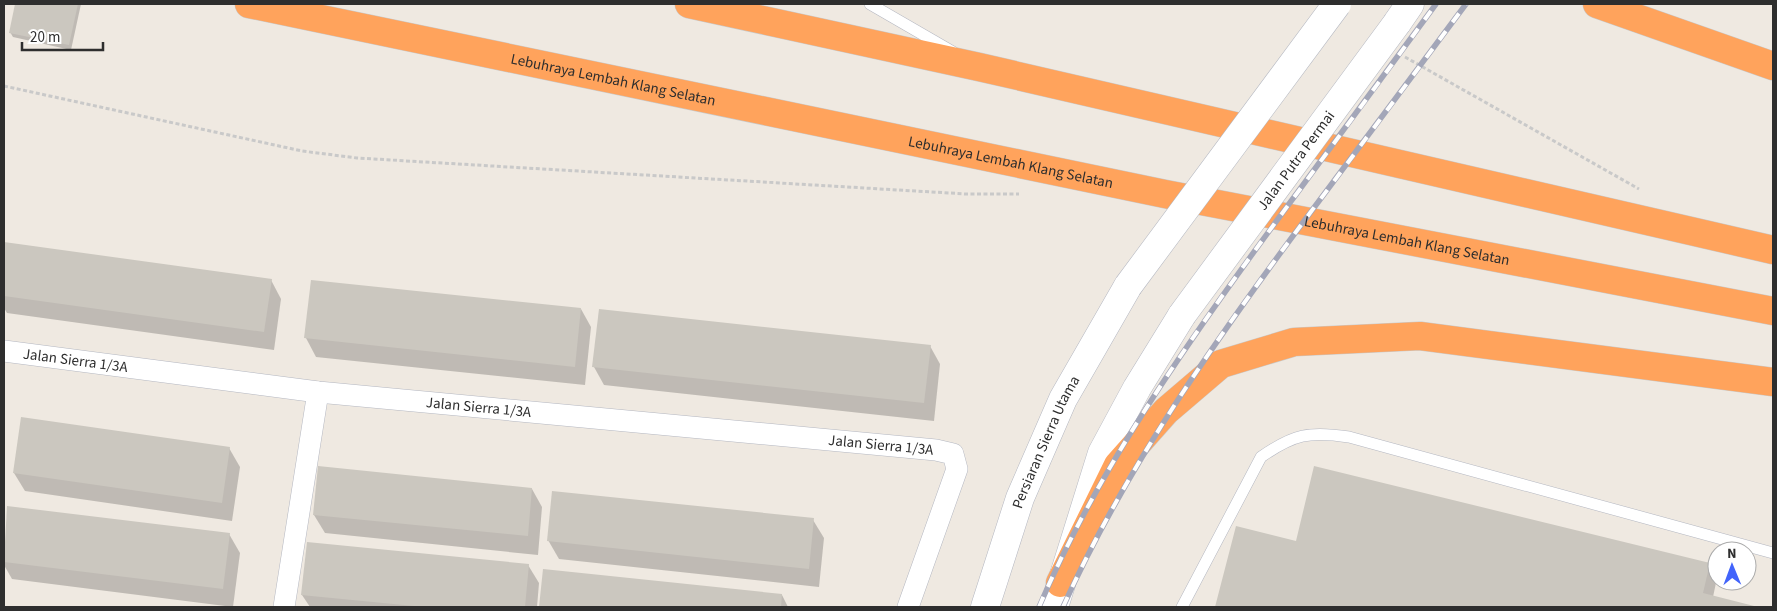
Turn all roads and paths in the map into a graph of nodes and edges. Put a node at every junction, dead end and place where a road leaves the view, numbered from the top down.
1 (249, 4) edge
2 (689, 4) edge
3 (870, 4) edge
4 (1337, 4) edge
5 (1597, 4) edge
6 (1404, 13) edge
7 (1397, 52) dead end
8 (1773, 66) edge
9 (979, 67) junction
10 (4, 86) edge
11 (1646, 193) dead end
12 (1026, 194) dead end
13 (1773, 250) edge
14 (1773, 311) edge
15 (4, 351) edge
16 (1773, 382) edge
17 (318, 392) junction
18 (1773, 553) edge
19 (1057, 595) edge
20 (284, 607) edge
21 (908, 607) edge
22 (985, 607) edge
23 (1182, 607) edge

1 - 14 highway, Lebuhraya Lembah Klang Selatan
2 - 9 highway
3 - 9 lane
4 - 22 main road, Persiaran Sierra Utama, bridge
5 - 8 highway
6 - 19 main road, Jalan Putra Permai, bridge
7 - 11 path
9 - 13 highway
10 - 12 path
15 - 17 street, Jalan Sierra 1/3A
16 - 19 highway
17 - 20 street
17 - 21 street, Jalan Sierra 1/3A
18 - 23 lane

